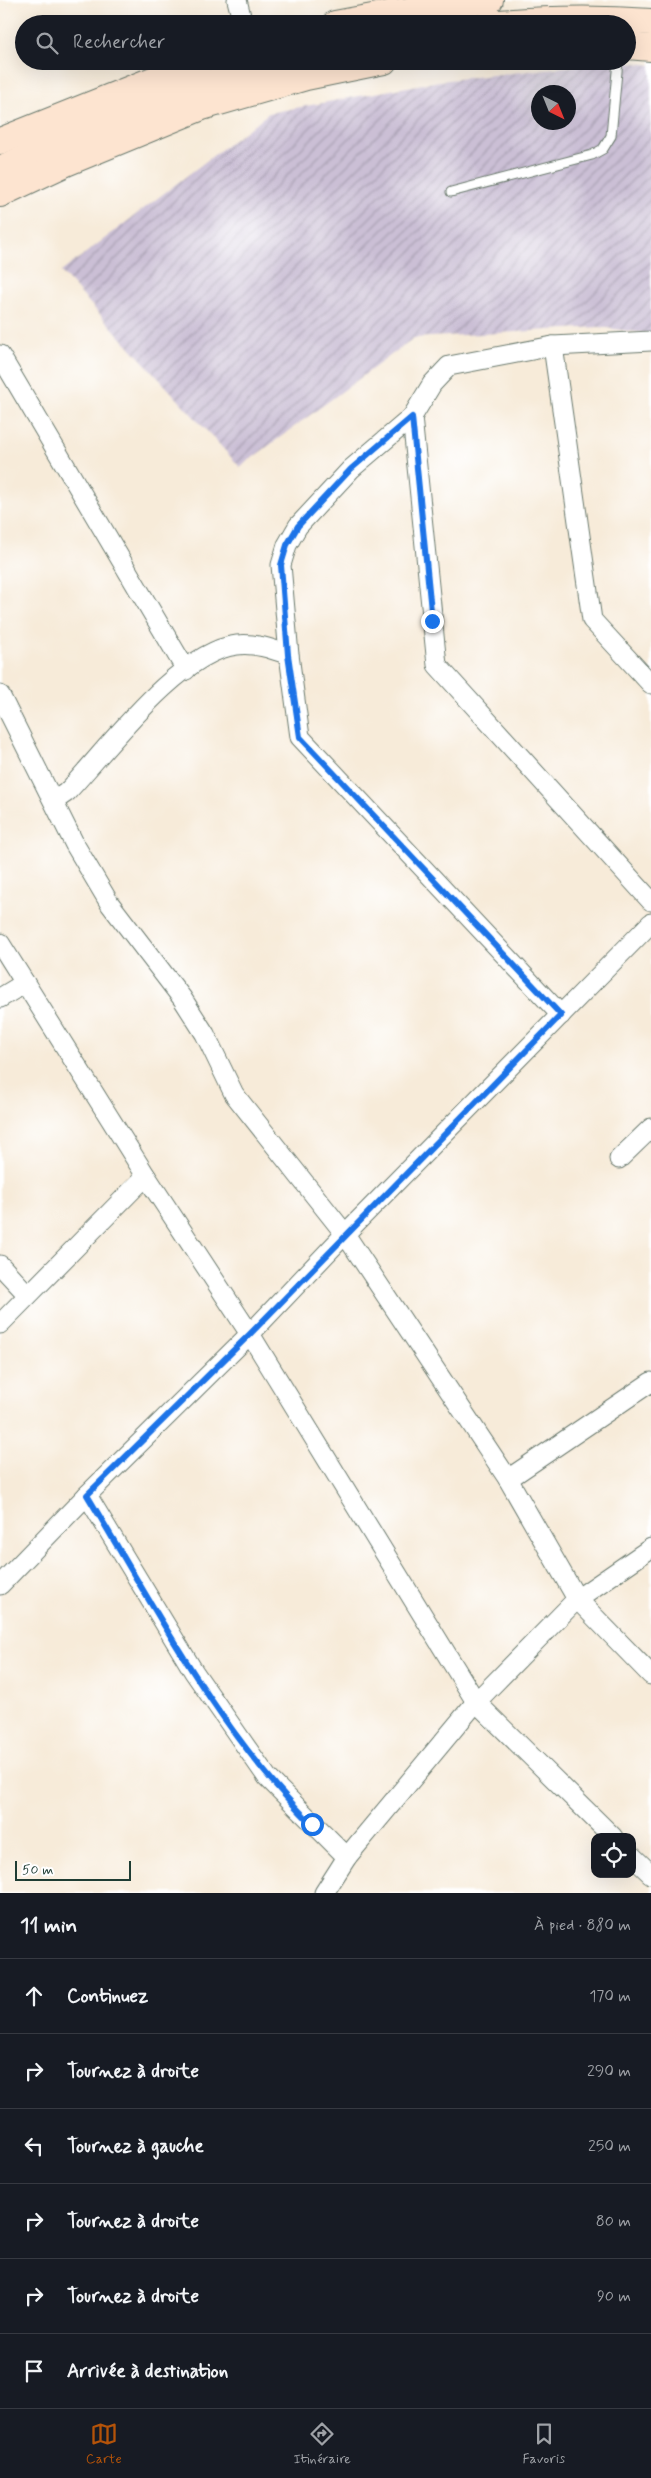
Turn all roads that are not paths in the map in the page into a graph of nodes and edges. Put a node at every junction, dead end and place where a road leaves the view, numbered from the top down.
1 (237, 0) edge
2 (490, 0) edge
3 (241, 15) edge
4 (383, 15) edge
5 (636, 22) edge
6 (651, 22) edge
7 (636, 47) edge
8 (651, 48) edge
9 (178, 70) edge
10 (253, 70) edge
11 (340, 70) edge
12 (617, 70) edge
13 (0, 141) edge
14 (0, 169) edge
15 (451, 192) dead end
16 (0, 194) edge
17 (651, 341) edge
18 (553, 346) junction
19 (0, 355) edge
20 (412, 417) junction
21 (288, 655) junction
22 (186, 670) junction
23 (651, 684) edge
24 (0, 695) edge
25 (5, 720) edge
26 (54, 801) junction
27 (651, 901) edge
28 (651, 923) edge
29 (0, 944) edge
30 (25, 983) junction
31 (0, 998) edge
32 (561, 1015) junction
33 (651, 1128) edge
34 (619, 1158) dead end
35 (146, 1176) junction
36 (345, 1234) junction
37 (0, 1265) edge
38 (28, 1295) junction
39 (0, 1324) edge
40 (250, 1334) junction
41 (651, 1382) edge
42 (508, 1479) junction
43 (87, 1495) junction
44 (651, 1548) edge
45 (0, 1585) edge
46 (577, 1599) junction
47 (651, 1675) edge
48 (476, 1702) junction
49 (609, 1833) edge
50 (347, 1858) junction
51 (636, 1860) edge
52 (651, 1874) edge
53 (324, 1893) edge

1 - 3 street
2 - 4 main road
5 - 6 main road
7 - 8 main road
9 - 13 main road
10 - 14 main road
11 - 16 main road
12 - 15 lane
17 - 18 street
18 - 20 street
18 - 23 street
19 - 22 street
20 - 21 street
20 - 27 street
21 - 22 street
21 - 32 street
22 - 26 street
24 - 25 street
25 - 26 street
26 - 36 street
28 - 32 street
29 - 30 street
30 - 31 street
30 - 35 street
32 - 36 street
33 - 34 street
35 - 38 street
35 - 40 street
36 - 40 street
36 - 42 street
37 - 38 street
38 - 39 street
40 - 43 street
40 - 48 street
41 - 42 street
42 - 46 street
43 - 45 street
43 - 50 street
44 - 46 street
46 - 47 street
46 - 48 street
48 - 49 street
48 - 50 street
50 - 53 street
51 - 52 street

